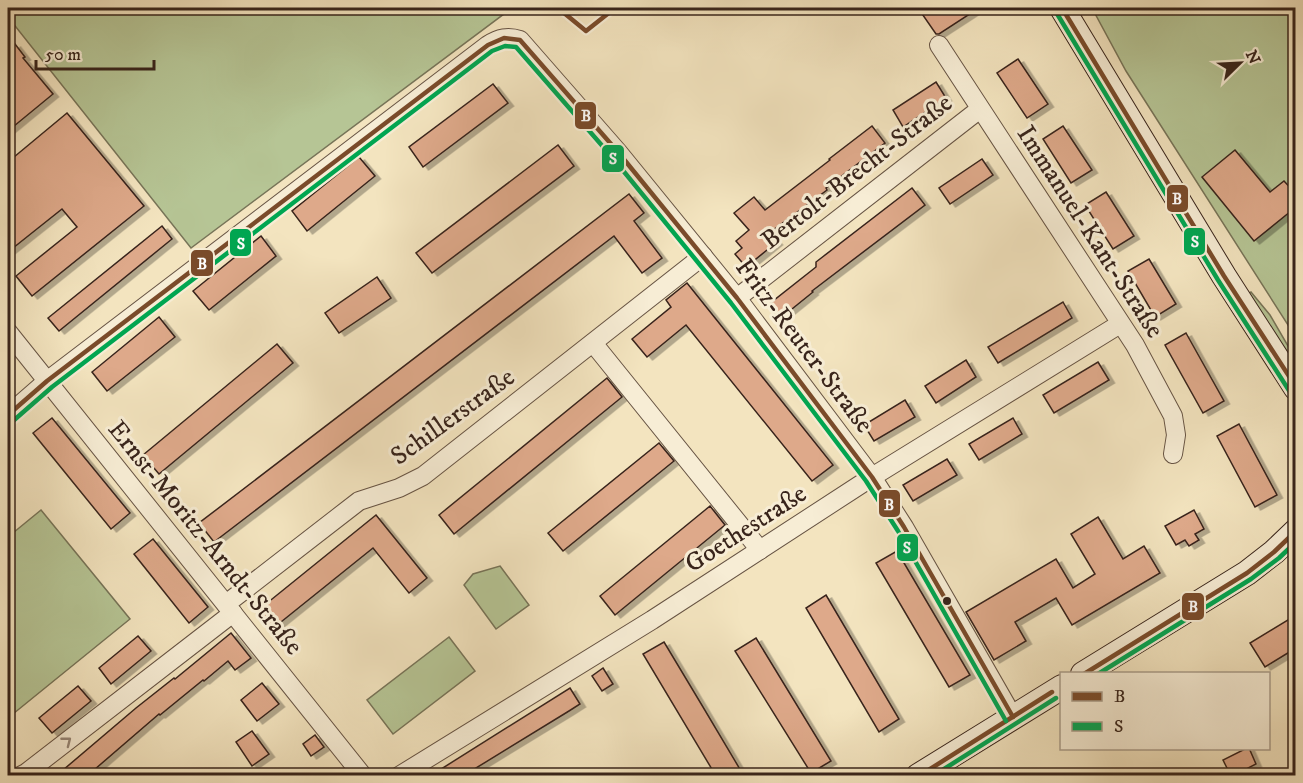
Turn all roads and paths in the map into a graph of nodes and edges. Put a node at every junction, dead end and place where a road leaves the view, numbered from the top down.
1 (1062, 8) edge
2 (939, 45) dead end
3 (980, 109) junction
4 (703, 256) junction
5 (737, 298) junction
6 (1120, 324) junction
7 (8, 332) edge
8 (593, 343) junction
9 (47, 381) junction
10 (1296, 388) edge
11 (8, 415) edge
12 (1173, 454) dead end
13 (872, 477) junction
14 (1296, 531) edge
15 (760, 550) junction
16 (229, 608) junction
17 (1086, 672) edge
18 (1060, 688) edge
19 (1013, 717) junction
20 (922, 774) edge
21 (20, 776) edge
22 (363, 776) edge
23 (399, 776) edge

1 - 10 main road
2 - 3 street, Immanuel-Kant-Straße
3 - 5 street, Bertolt-Brecht-Straße
3 - 6 street, Immanuel-Kant-Straße
4 - 5 street, Fritz-Reuter-Straße
4 - 8 street, Schillerstraße
4 - 9 street, Fritz-Reuter-Straße
5 - 13 street, Fritz-Reuter-Straße
6 - 12 street, Immanuel-Kant-Straße
6 - 13 street, Goethestraße
7 - 9 street, Ernst-Moritz-Arndt-Straße
8 - 15 street
8 - 16 street, Schillerstraße
9 - 11 street
9 - 16 street, Ernst-Moritz-Arndt-Straße
13 - 15 street, Goethestraße
13 - 19 street, Fritz-Reuter-Straße
14 - 17 main road
15 - 23 street, Goethestraße
21 -> 16 street, Schillerstraße
16 - 22 street, Ernst-Moritz-Arndt-Straße
18 - 19 main road
19 - 20 main road

